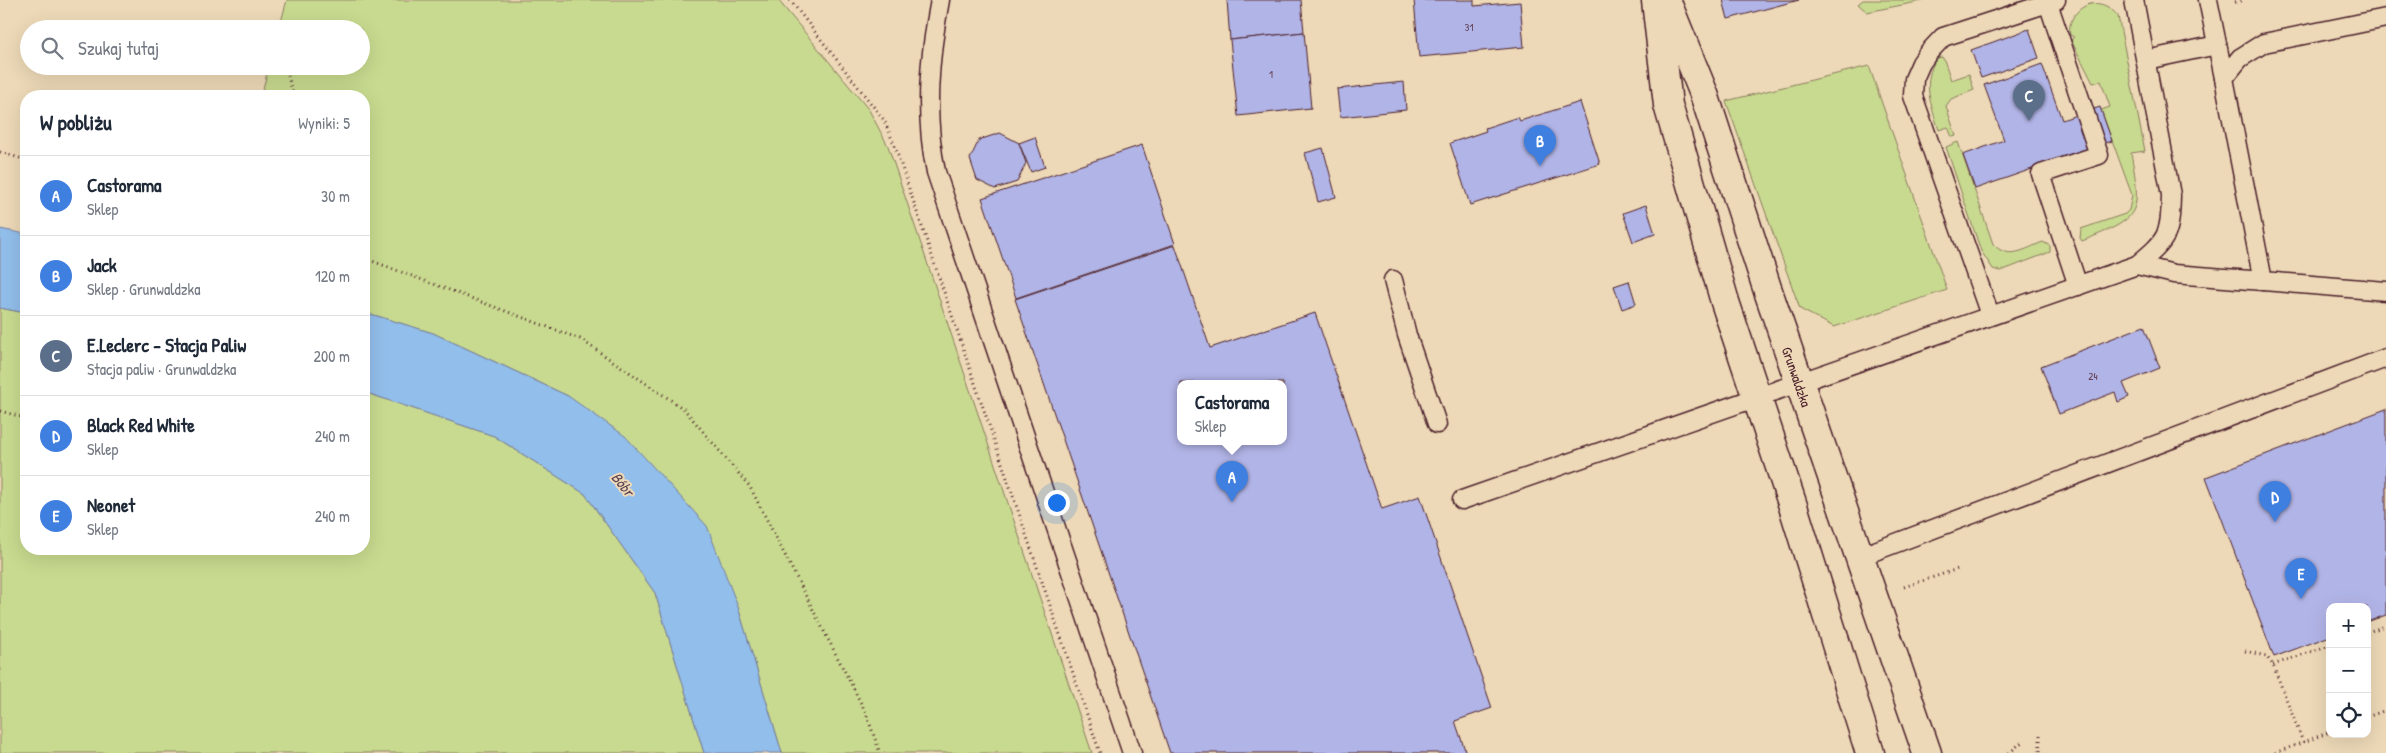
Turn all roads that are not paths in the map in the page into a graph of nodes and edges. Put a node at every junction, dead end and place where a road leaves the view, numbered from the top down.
1 (940, 0) edge
2 (1656, 0) edge
3 (1666, 0) edge
4 (2134, 0) edge
5 (2208, 0) edge
6 (2052, 2) edge
7 (2386, 18) edge
8 (2217, 45) junction
9 (2146, 60) junction
10 (2224, 78) junction
11 (2137, 265) junction
12 (1393, 280) dead end
13 (2262, 281) junction
14 (2078, 286) junction
15 (2386, 291) edge
16 (1990, 316) junction
17 (2386, 358) edge
18 (1800, 383) junction
19 (1756, 396) junction
20 (1437, 424) dead end
21 (1462, 500) dead end
22 (1859, 556) junction
23 (1132, 753) edge
24 (1870, 753) edge
25 (1927, 753) edge

1 - 23 lane
2 - 19 street
3 - 18 street, Grunwaldzka
4 - 9 lane
5 - 8 lane
6 - 14 lane
6 - 16 lane
7 - 10 lane
8 - 9 lane
8 - 10 lane
9 - 11 lane
10 - 13 lane
11 - 13 lane
11 - 14 lane
12 - 20 lane
13 - 15 lane
14 - 16 lane
16 - 18 lane
17 - 22 lane
18 - 19 lane
18 - 22 street, Grunwaldzka
19 - 21 lane
19 - 24 street
22 - 25 street, Grunwaldzka

